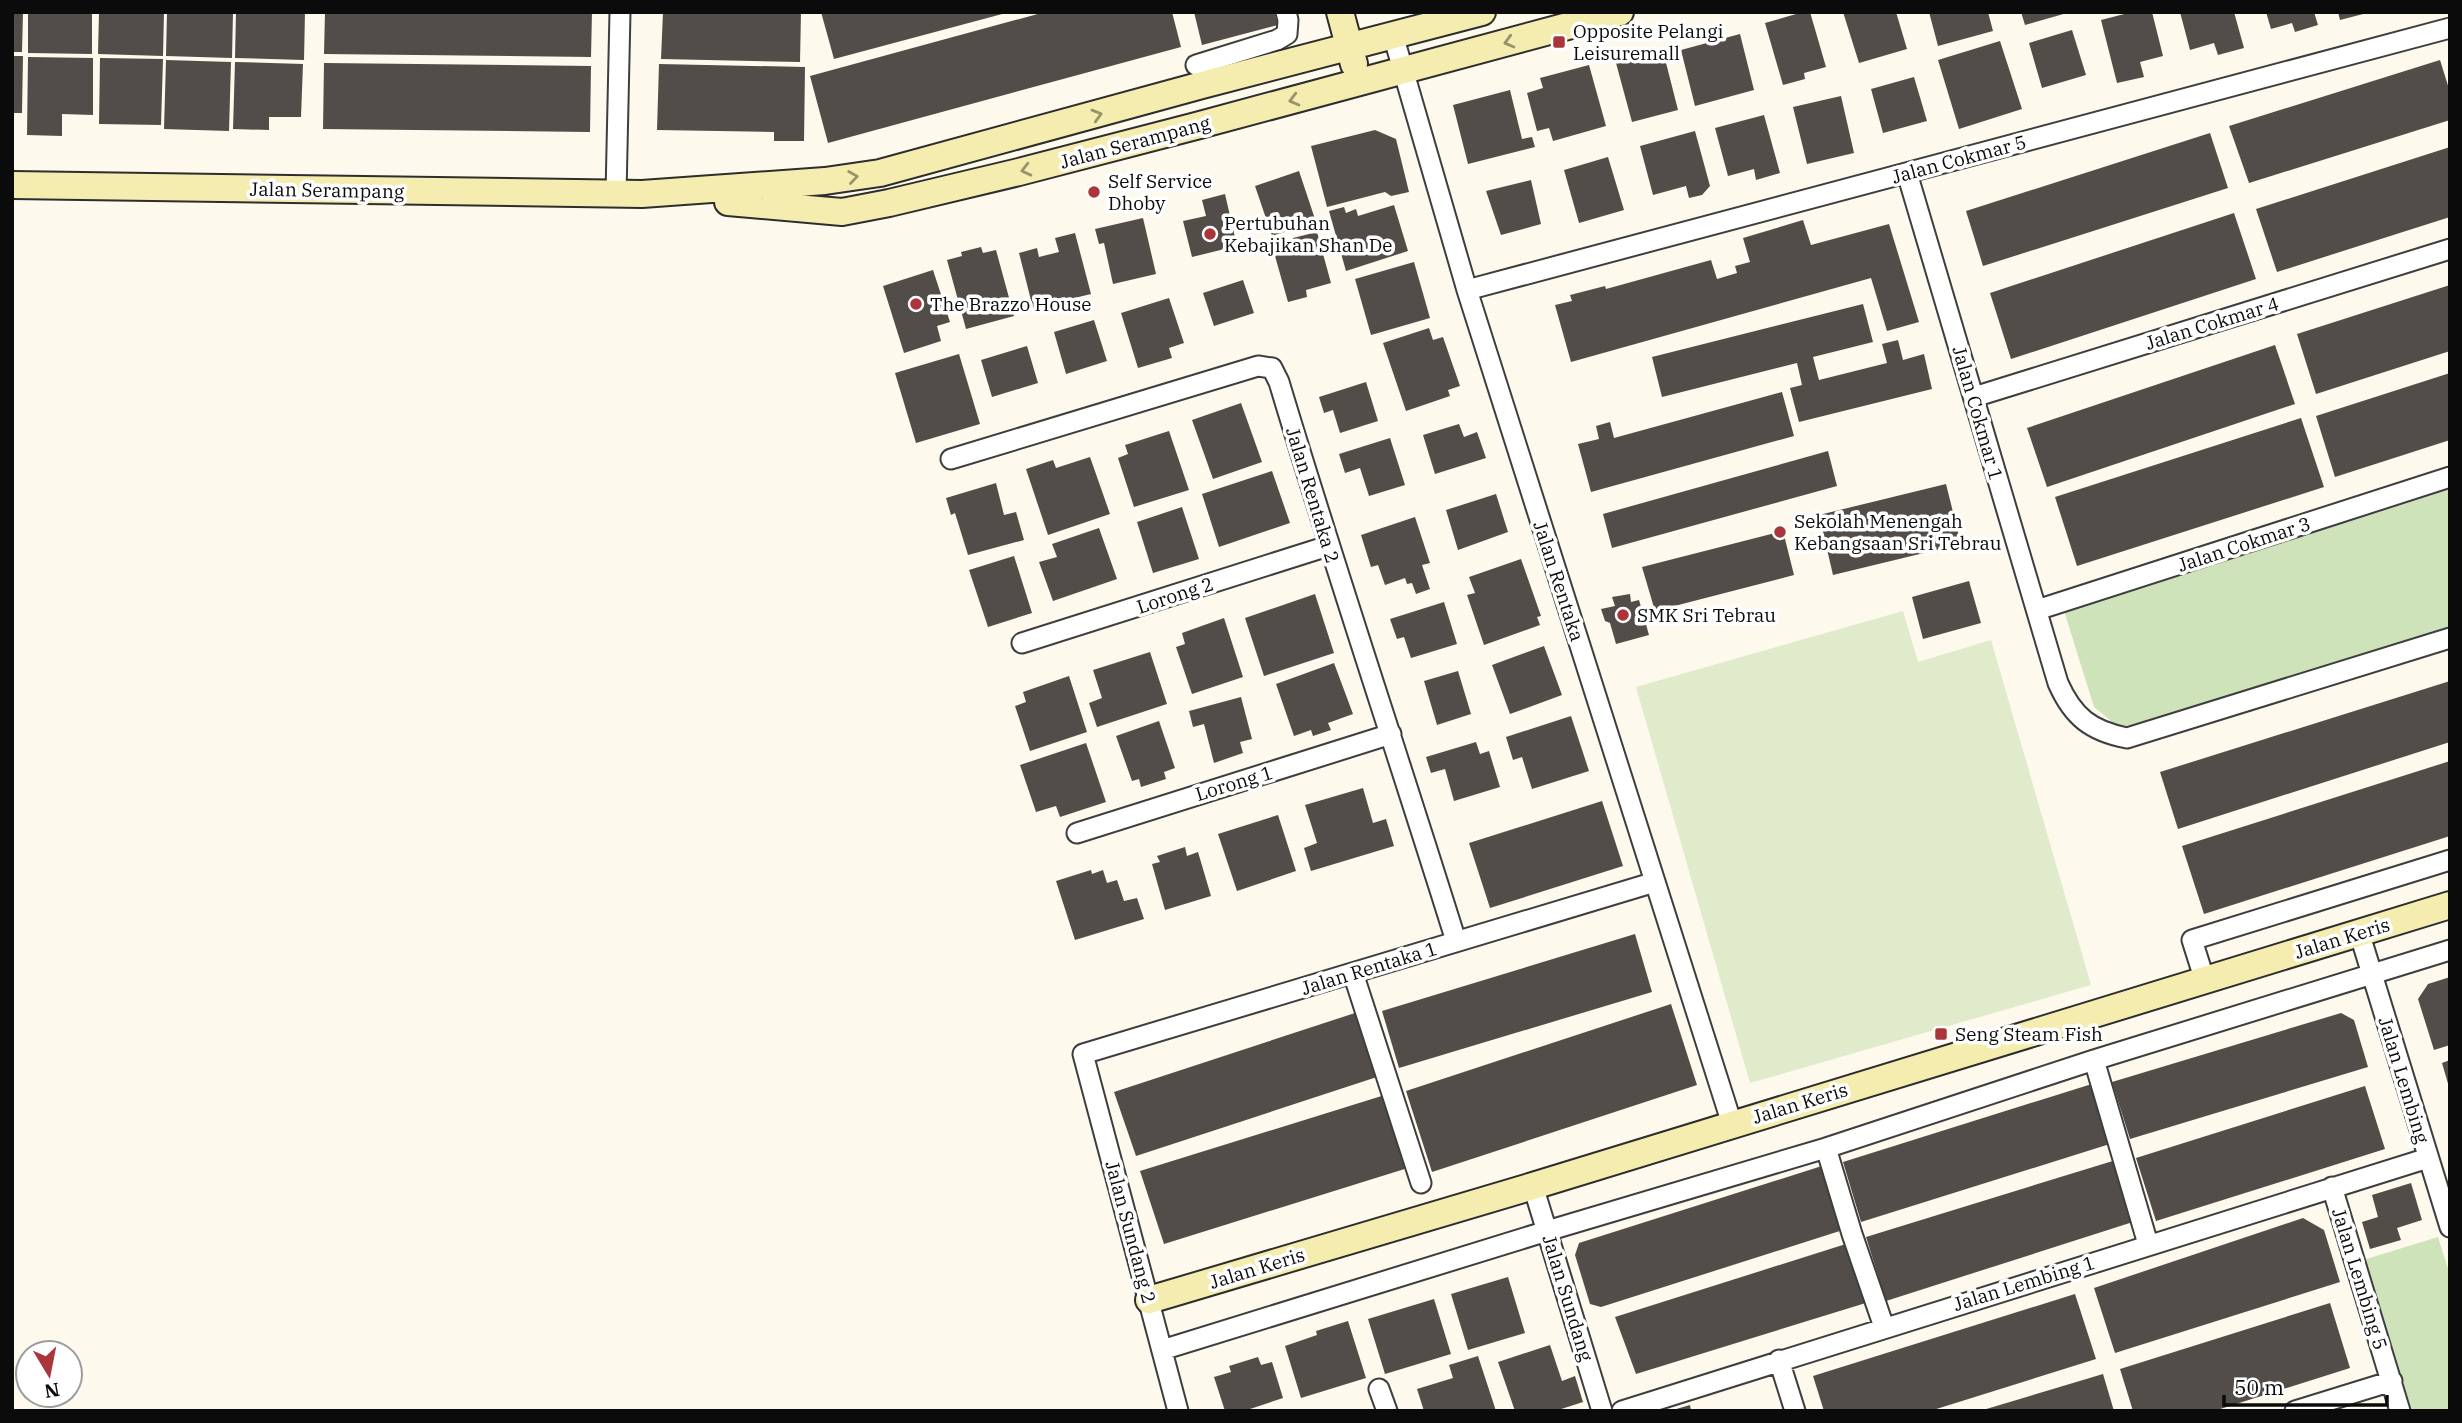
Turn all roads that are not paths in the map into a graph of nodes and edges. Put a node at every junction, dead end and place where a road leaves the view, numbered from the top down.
1 (620, 12) edge
2 (1286, 12) edge
3 (1340, 12) edge
4 (1423, 12) edge
5 (1482, 12) edge
6 (1620, 12) edge
7 (1450, 21) junction
8 (2450, 28) edge
9 (1393, 35) junction
10 (1349, 46) junction
11 (1196, 65) dead end
12 (1403, 71) junction
13 (1360, 82) junction
14 (1907, 173) junction
15 (12, 186) edge
16 (616, 194) junction
17 (642, 194) junction
18 (2450, 249) edge
19 (1467, 290) junction
20 (1974, 397) junction
21 (951, 459) dead end
22 (2450, 477) edge
23 (1328, 546) junction
24 (2038, 610) junction
25 (2450, 638) edge
26 (1022, 643) dead end
27 (1391, 734) junction
28 (1077, 832) dead end
29 (2450, 860) edge
30 (1655, 881) junction
31 (2450, 905) edge
32 (2360, 932) junction
33 (1456, 942) junction
34 (2450, 950) edge
35 (1353, 973) junction
36 (2372, 974) junction
37 (2205, 981) junction
38 (1083, 1054) joint
39 (2094, 1060) junction
40 (1732, 1124) junction
41 (1826, 1148) junction
42 (2428, 1158) junction
43 (1421, 1183) dead end
44 (1533, 1186) junction
45 (2332, 1187) junction
46 (2450, 1227) edge
47 (1547, 1231) junction
48 (2148, 1244) junction
49 (1149, 1300) junction
50 (1884, 1327) junction
51 (1162, 1350) junction
52 (1779, 1360) junction
53 (2392, 1381) junction
54 (1379, 1389) dead end
55 (1178, 1411) edge
56 (1387, 1411) edge
57 (1602, 1411) edge
58 (1622, 1411) edge
59 (1795, 1411) edge
60 (2295, 1411) edge
61 (2400, 1411) edge

1 - 16 street
2 - 11 street
3 - 10 main road
4 - 7 street
5 - 7 main road, Jalan Serampang
6 -> 12 main road, Jalan Serampang
7 - 9 main road, Jalan Serampang
8 - 14 street, Jalan Cokmar 5
9 - 10 main road, Jalan Serampang
9 - 12 street, Jalan Rentaka
10 - 13 main road
17 -> 10 main road, Jalan Serampang
12 - 13 main road, Jalan Serampang
12 - 19 street, Jalan Rentaka
13 -> 17 main road, Jalan Serampang
14 - 19 street, Jalan Cokmar 5
14 - 20 street, Jalan Cokmar 1
15 - 16 main road, Jalan Serampang
16 - 17 main road, Jalan Serampang
18 - 20 street, Jalan Cokmar 4
19 - 30 street, Jalan Rentaka
20 - 24 street, Jalan Cokmar 1
21 - 23 street, Jalan Rentaka 2
22 - 24 street, Jalan Cokmar 3
23 - 26 street, Lorong 2
23 - 27 street, Jalan Rentaka 2
24 - 25 street, Jalan Cokmar 1
27 - 28 street, Lorong 1
27 - 33 street, Jalan Rentaka 2
29 - 37 street
30 - 33 street, Jalan Rentaka 1
30 - 40 street, Jalan Rentaka
31 - 32 main road, Jalan Keris
32 - 36 street, Jalan Lembing
32 - 37 main road, Jalan Keris
33 - 35 street, Jalan Rentaka 1
34 - 36 street
35 - 38 street, Jalan Rentaka 1
35 - 43 street
36 - 39 street
36 - 42 street, Jalan Lembing
37 - 40 main road, Jalan Keris
38 - 49 street, Jalan Sundang 2
39 - 41 street
39 - 48 street
40 - 44 main road, Jalan Keris
41 - 47 street
41 - 50 street
42 - 45 street, Jalan Lembing 1
42 - 46 street, Jalan Lembing
44 - 47 street, Jalan Sundang
44 - 49 main road, Jalan Keris
45 - 48 street, Jalan Lembing 1
45 - 53 street, Jalan Lembing 5
47 - 51 street
47 - 57 street, Jalan Sundang
48 - 50 street, Jalan Lembing 1
49 - 51 street, Jalan Sundang 2
50 - 52 street, Jalan Lembing 1
51 - 55 street, Jalan Sundang 2
52 - 58 street, Jalan Lembing 1
52 - 59 street
53 - 60 street
53 - 61 street, Jalan Lembing 5
54 - 56 street

